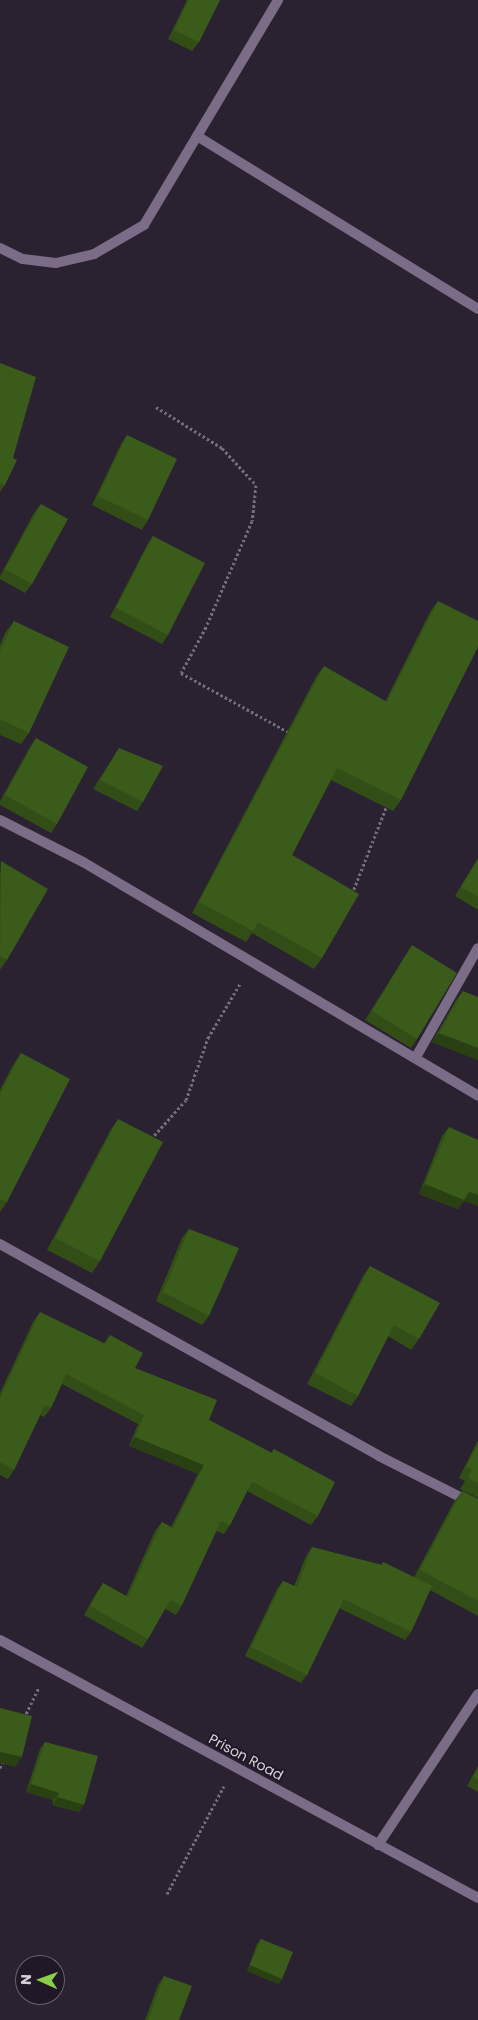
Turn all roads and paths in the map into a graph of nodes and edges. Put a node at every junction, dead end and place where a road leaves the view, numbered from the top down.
1 (278, 0) edge
2 (197, 136) junction
3 (0, 248) edge
4 (478, 309) edge
5 (156, 407) dead end
6 (295, 736) edge
7 (388, 802) edge
8 (0, 820) edge
9 (350, 896) edge
10 (478, 948) edge
11 (252, 963) junction
12 (416, 1057) junction
13 (478, 1096) edge
14 (148, 1142) edge
15 (0, 1244) edge
16 (478, 1506) edge
17 (0, 1640) edge
18 (49, 1667) junction
19 (478, 1694) edge
20 (20, 1726) edge
21 (8, 1751) edge
22 (235, 1766) junction
23 (0, 1768) edge
24 (378, 1845) junction
25 (167, 1894) dead end
26 (478, 1898) edge

1 - 2 street
2 - 3 street
2 - 4 street
5 - 6 path
7 - 9 path
8 - 11 street
10 - 12 street
11 - 12 street
11 - 14 path
12 - 13 street
15 - 16 street
17 - 18 street, Prison Road
18 - 20 path
18 - 22 street, Prison Road
19 - 24 street
21 - 23 path
22 - 24 street, Prison Road
22 - 25 path
24 - 26 street, Prison Road

